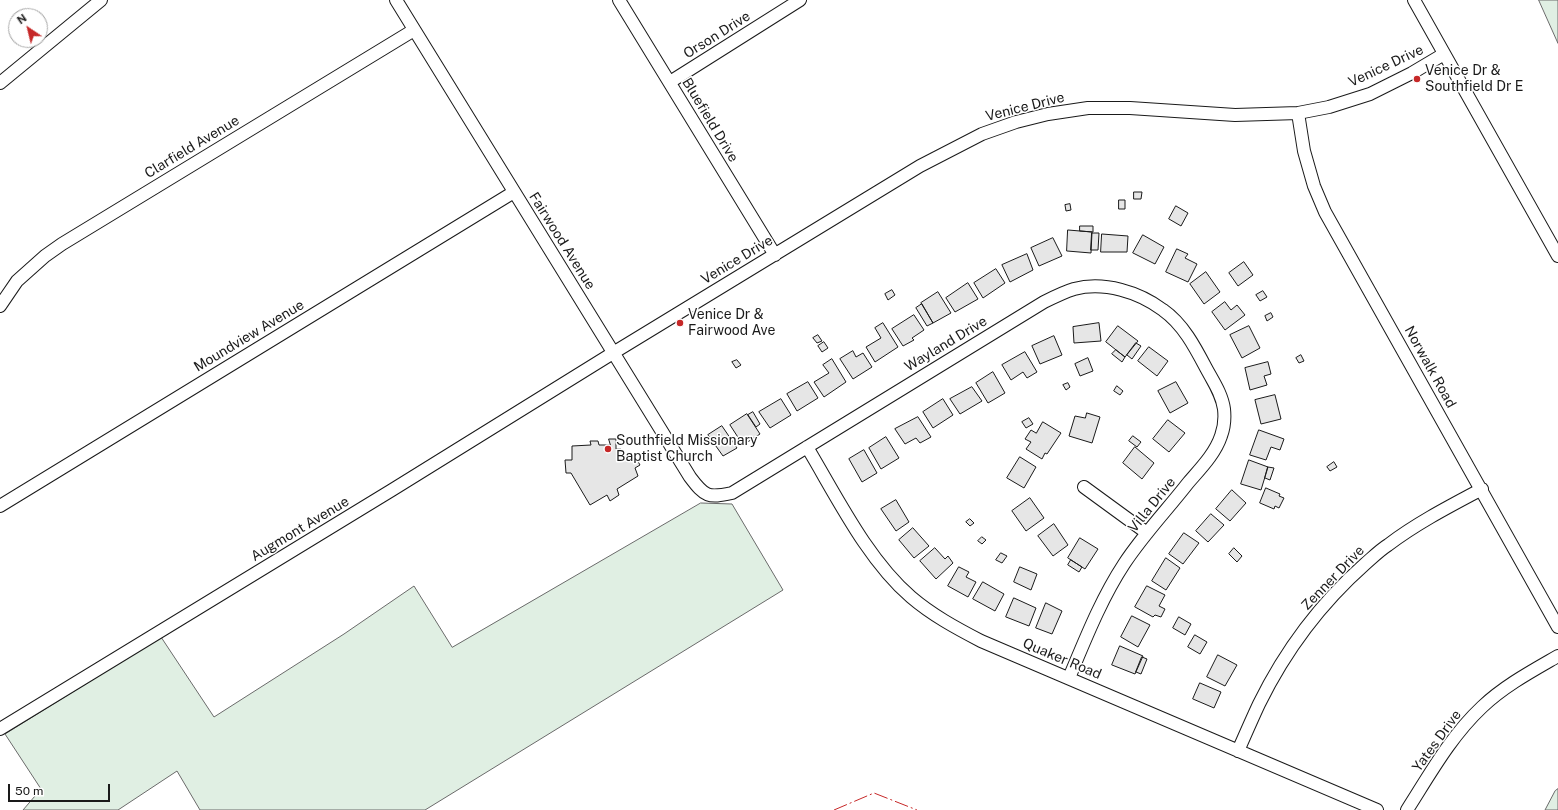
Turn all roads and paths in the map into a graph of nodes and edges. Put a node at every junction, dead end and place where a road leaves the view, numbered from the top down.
1 (101, 0) edge
2 (396, 0) edge
3 (619, 0) edge
4 (800, 0) edge
5 (1414, 0) edge
6 (414, 30) junction
7 (1444, 54) junction
8 (670, 82) junction
9 (0, 83) edge
10 (1298, 114) junction
11 (514, 192) junction
12 (775, 255) junction
13 (1558, 256) edge
14 (0, 306) edge
15 (1196, 349) joint
16 (613, 353) junction
17 (807, 447) junction
18 (1084, 487) dead end
19 (1482, 489) junction
20 (707, 495) joint
21 (0, 506) edge
22 (1147, 533) junction
23 (1558, 627) edge
24 (1558, 656) edge
25 (1069, 678) junction
26 (0, 729) edge
27 (1238, 751) junction
28 (1377, 810) edge
29 (1407, 810) edge

1 - 9 street
2 - 6 street, Fairwood Avenue
3 - 8 street, Bluefield Drive
4 - 8 street, Orson Drive
5 - 7 street
6 - 11 street, Fairwood Avenue
6 - 14 street, Clarfield Avenue
7 - 10 street, Venice Drive
7 - 13 street
8 - 12 street, Bluefield Drive
10 - 12 street, Venice Drive
10 - 19 street, Norwalk Road
11 - 16 street, Fairwood Avenue
11 - 21 street, Moundview Avenue
12 - 16 street, Venice Drive
15 - 17 street, Wayland Drive
15 - 22 street, Villa Drive
16 - 20 street, Fairwood Avenue
16 - 26 street, Augmont Avenue
17 - 20 street, Wayland Drive
17 - 25 street, Quaker Road
18 - 22 street
19 - 23 street, Norwalk Road
19 - 27 street, Zenner Drive
22 - 25 street, Villa Drive
24 - 29 street, Yates Drive
25 - 27 street, Quaker Road
27 - 28 street, Quaker Road

